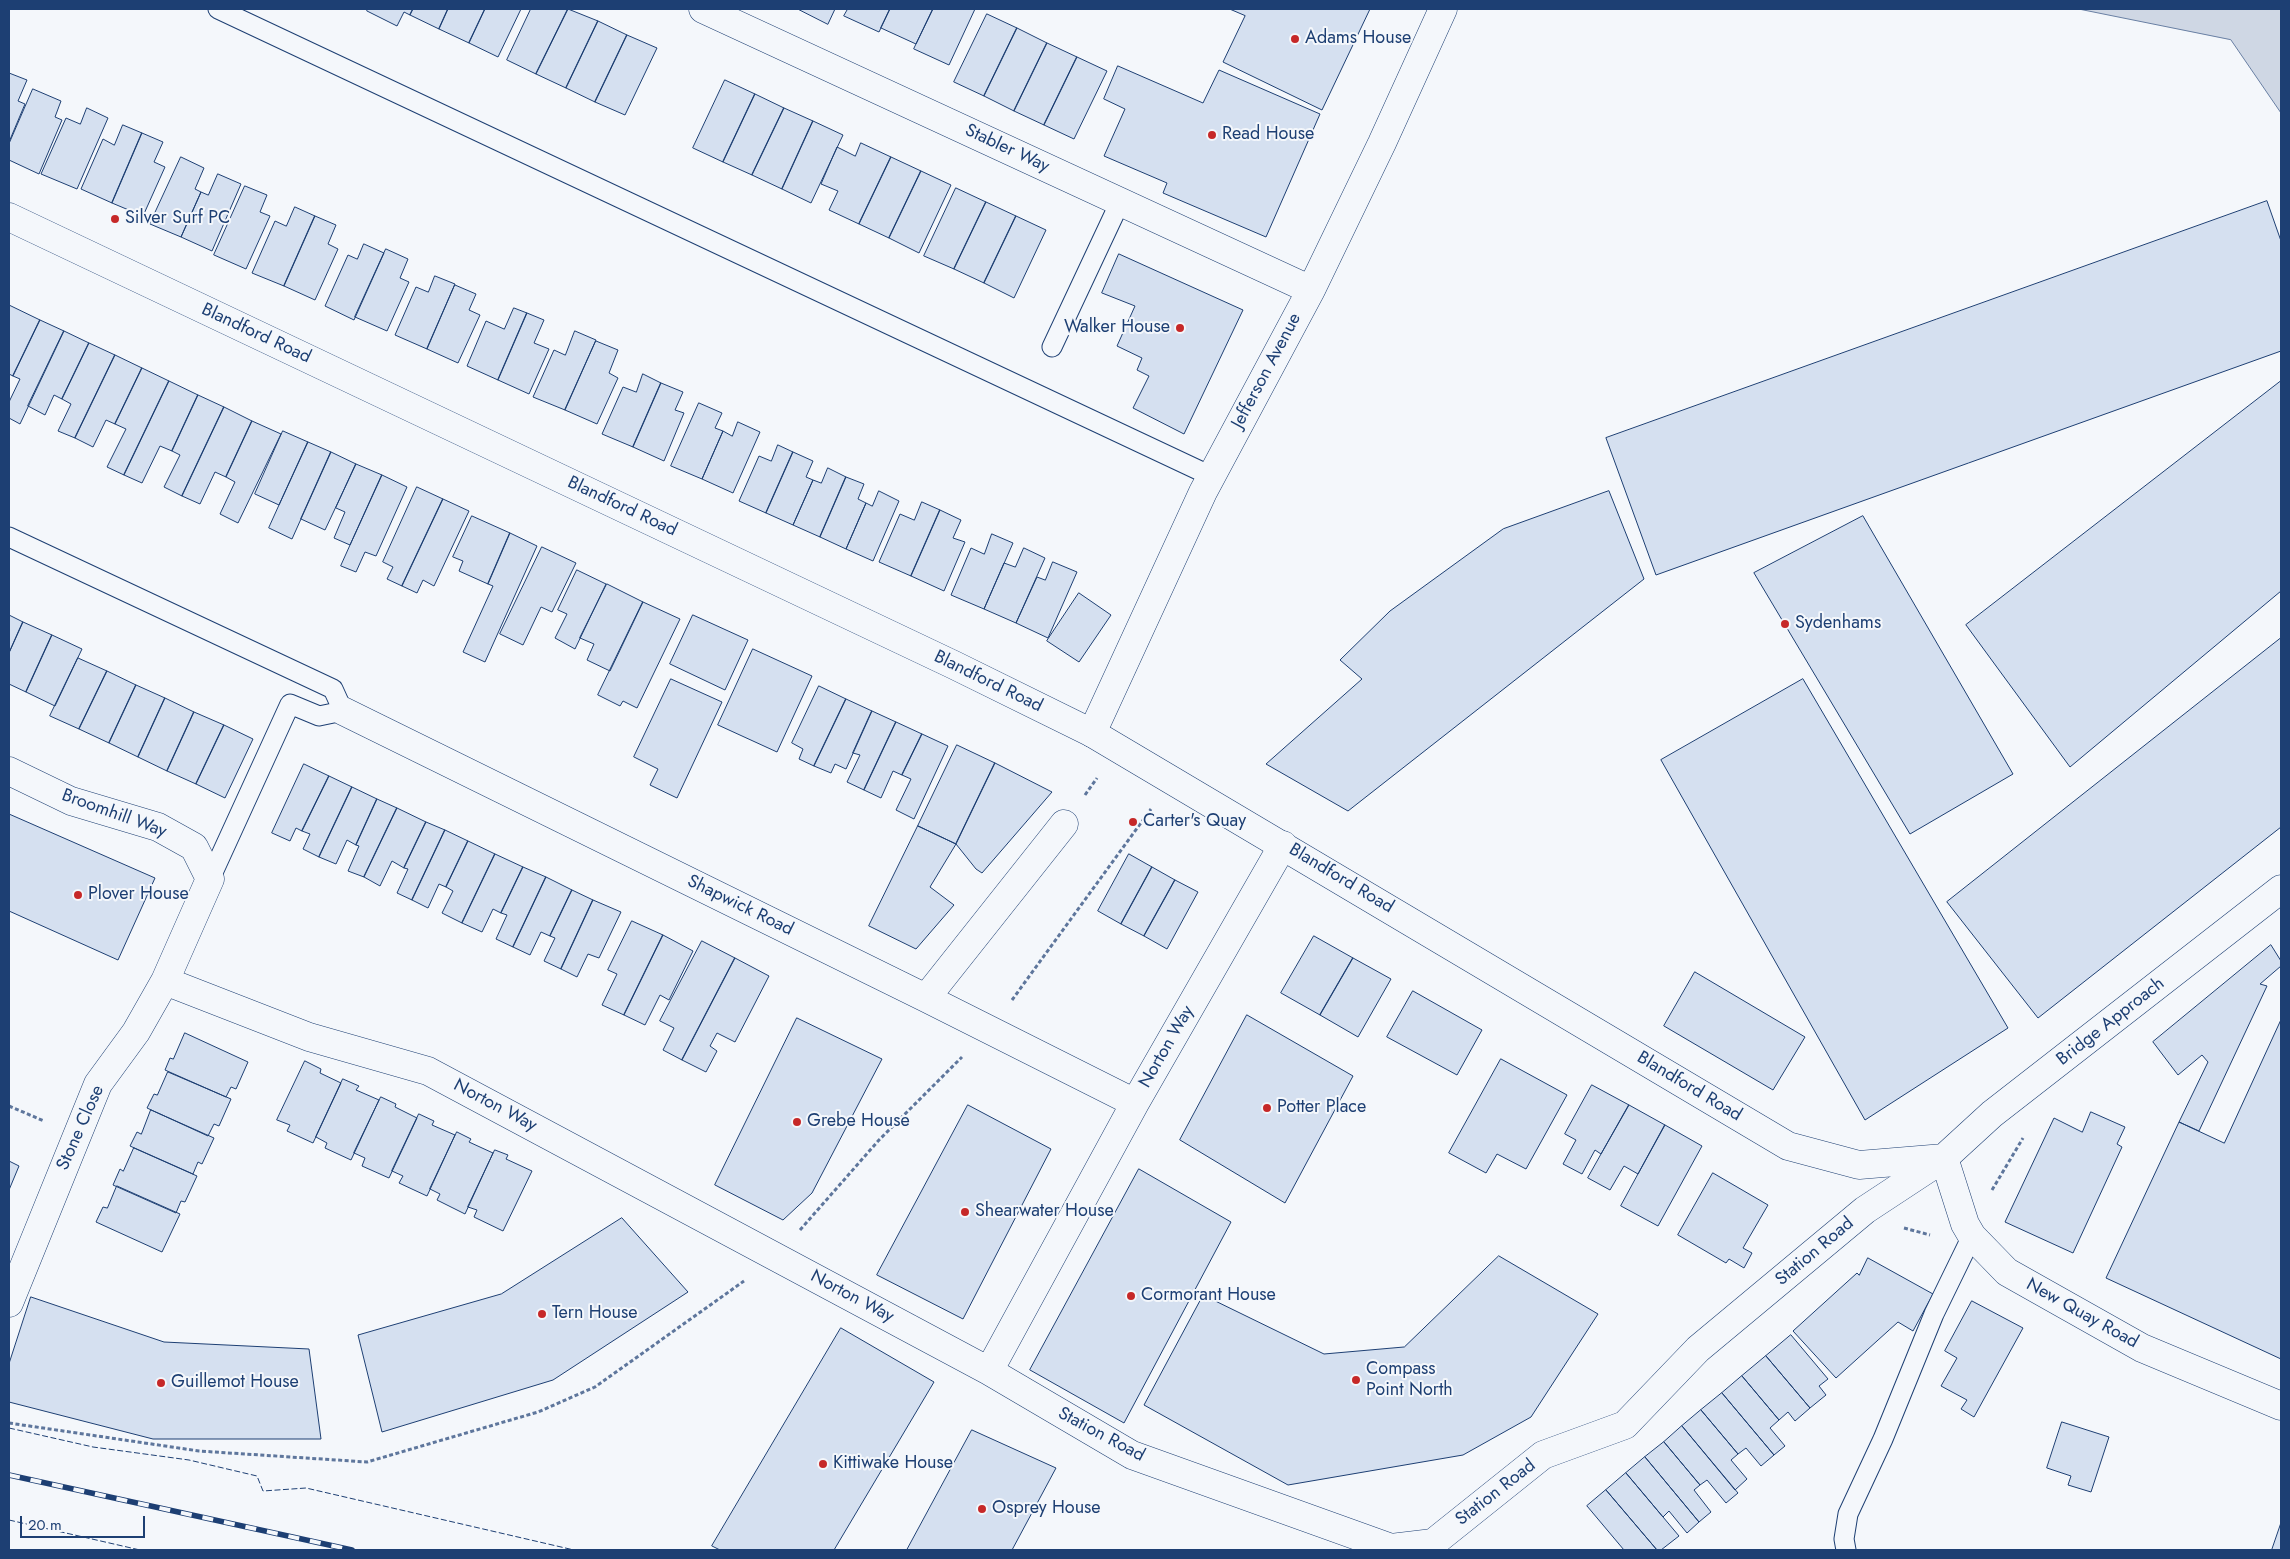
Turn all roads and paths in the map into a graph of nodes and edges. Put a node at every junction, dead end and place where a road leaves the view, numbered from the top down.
1 (218, 9) edge
2 (703, 9) edge
3 (1443, 9) edge
4 (1120, 202) junction
5 (9, 217) edge
6 (1311, 290) junction
7 (1052, 347) dead end
8 (1212, 476) junction
9 (9, 538) edge
10 (343, 711) junction
11 (1092, 733) junction
12 (1119, 748) junction
13 (9, 770) edge
14 (1064, 824) joint
15 (1283, 845) junction
16 (210, 879) junction
17 (2281, 889) edge
18 (166, 982) junction
19 (926, 998) junction
20 (1135, 1103) junction
21 (1944, 1158) junction
22 (1972, 1236) junction
23 (777, 1256) junction
24 (9, 1303) edge
25 (988, 1371) junction
26 (2281, 1406) edge
27 (9, 1422) edge
28 (1846, 1550) edge

1 - 8 lane
2 - 4 main road, Stabler Way
3 - 6 main road, Jefferson Avenue
4 - 6 main road, Stabler Way
4 - 7 lane
5 - 11 main road, Blandford Road
6 - 8 main road, Jefferson Avenue
8 - 11 main road, Jefferson Avenue
9 - 10 lane
10 - 16 lane
10 - 19 main road, Shapwick Road
11 - 12 main road, Blandford Road
12 - 14 path
12 - 15 main road, Blandford Road
13 - 16 main road, Broomhill Way
14 - 19 main road
15 - 20 main road, Norton Way
15 - 21 main road, Blandford Road
16 - 18 main road
17 - 21 main road, Bridge Approach
18 - 23 main road, Norton Way
18 - 24 main road, Stone Close
19 - 20 main road, Shapwick Road
20 - 25 main road, Norton Way
21 - 22 main road, New Quay Road
21 - 25 main road, Station Road
22 - 26 main road, New Quay Road
22 - 28 lane
23 - 25 main road, Norton Way
23 - 27 path

